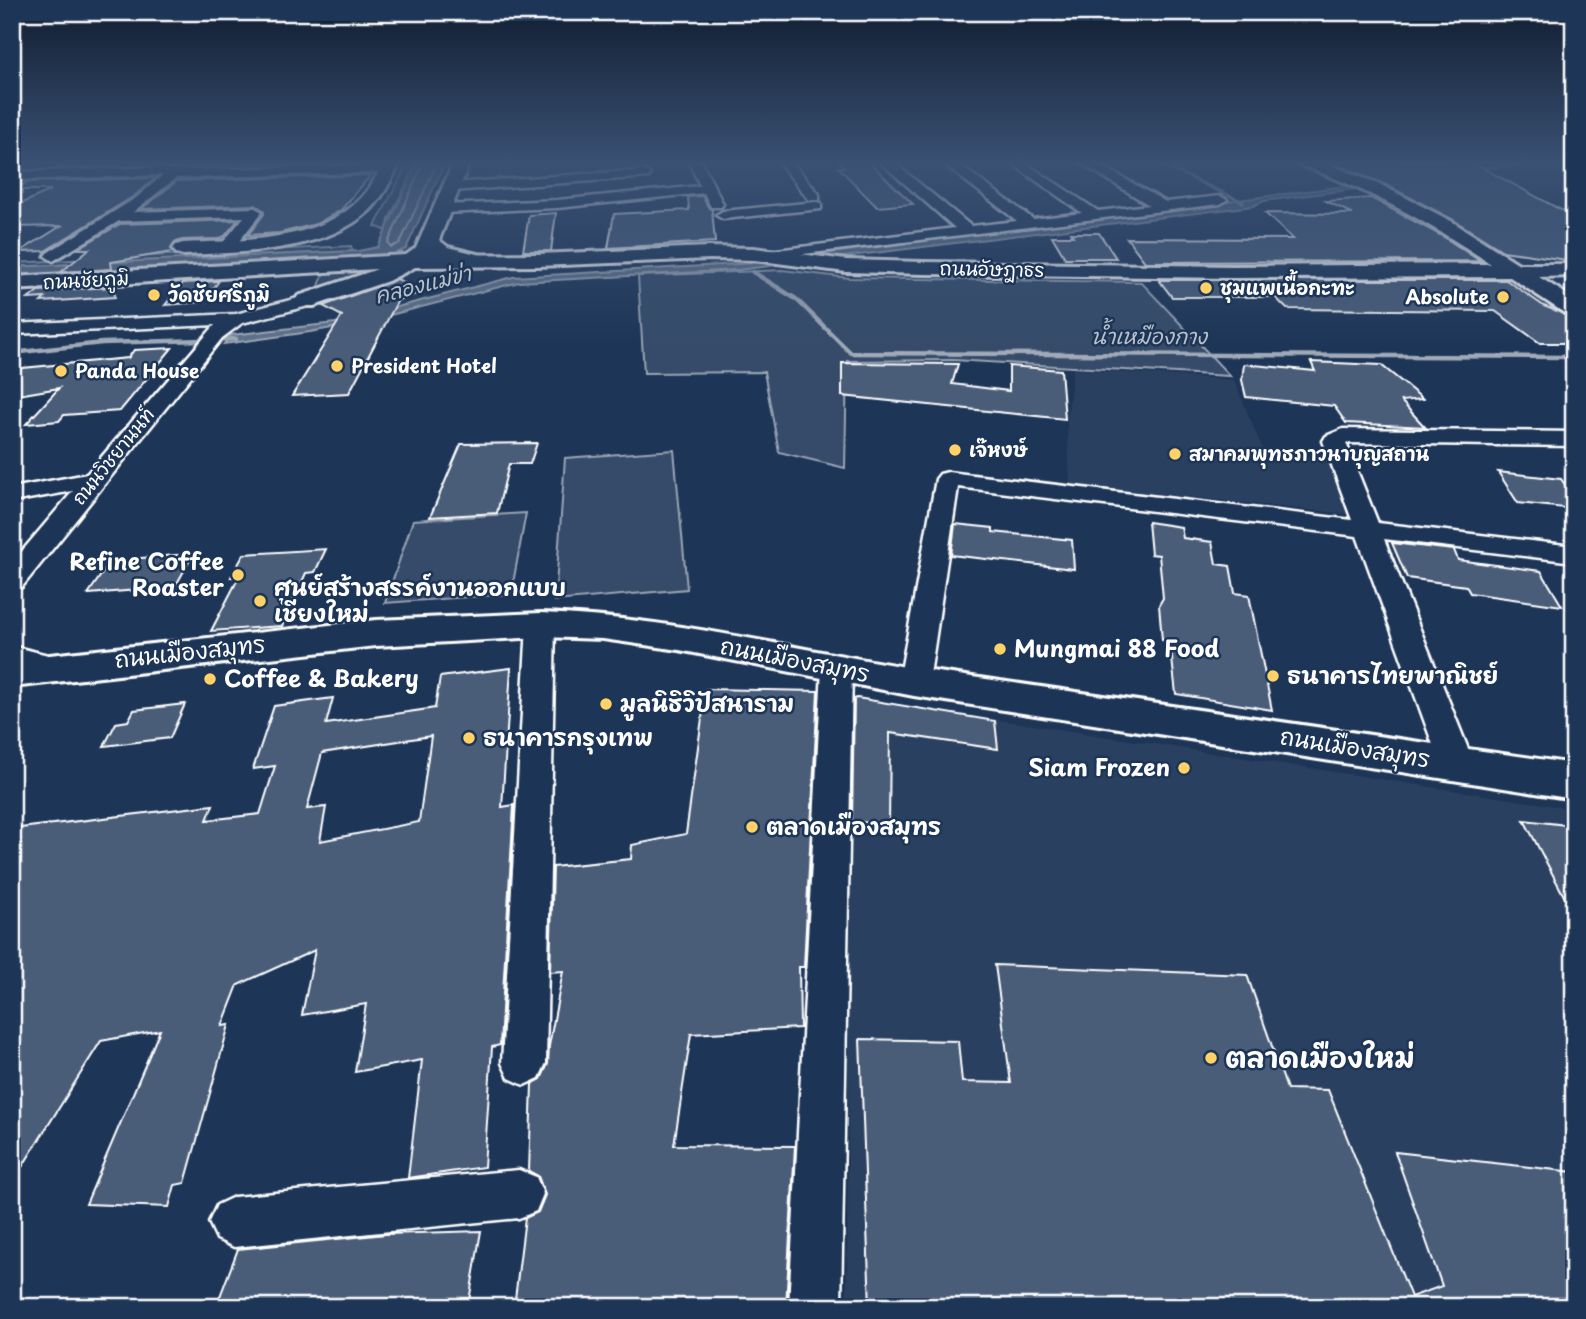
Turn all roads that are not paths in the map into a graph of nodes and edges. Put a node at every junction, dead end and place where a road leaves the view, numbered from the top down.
1 (105, 223) edge
2 (247, 223) edge
3 (337, 223) edge
4 (436, 223) edge
5 (956, 223) edge
6 (1030, 223) joint
7 (1034, 223) edge
8 (1440, 223) edge
9 (967, 232) junction
10 (428, 240) junction
11 (1468, 241) junction
12 (228, 246) junction
13 (165, 250) dead end
14 (91, 254) dead end
15 (46, 256) joint
16 (776, 257) junction
17 (474, 259) junction
18 (411, 261) junction
19 (306, 269) junction
20 (374, 270) junction
21 (1512, 270) junction
22 (1574, 271) edge
23 (12, 284) edge
24 (306, 301) junction
25 (1574, 308) edge
26 (236, 319) junction
27 (12, 329) edge
28 (1574, 439) edge
29 (93, 480) junction
30 (12, 495) edge
31 (1369, 530) junction
32 (1574, 554) edge
33 (12, 581) edge
34 (541, 625) junction
35 (12, 656) edge
36 (53, 666) junction
37 (837, 668) junction
38 (12, 673) edge
39 (915, 682) junction
40 (1457, 764) junction
41 (1574, 782) edge
42 (524, 1063) dead end
43 (519, 1194) dead end
44 (234, 1222) dead end
45 (815, 1307) edge

1 - 15 street
2 - 12 street
3 - 12 street
4 - 10 street
5 - 9 street
6 - 7 street
6 - 9 street
8 - 11 street
9 - 16 street
10 - 17 street
10 - 18 street
10 - 20 street
11 - 21 street
11 - 22 street
12 - 13 street
14 - 15 street
16 - 17 street, ถนนอัษฎาธร
16 - 21 street, ถนนอัษฎาธร
17 - 18 street, ถนนอัษฎาธร
17 - 20 street
18 - 20 street, ถนนวิชยานนท์
19 - 20 street, ถนนชัยภูมิ
19 - 23 street, ถนนชัยภูมิ
19 - 24 street
20 - 24 street, ถนนวิชยานนท์
21 - 22 street, ถนนอัษฎาธร
21 - 25 street
22 - 25 street
24 - 26 street, ถนนวิชยานนท์
26 - 27 street
26 - 29 street, ถนนวิชยานนท์
28 - 31 street
29 - 30 street
29 - 33 street, ถนนวิชยานนท์
31 - 32 street
31 - 39 street
31 - 40 street
34 - 36 street, ถนนเมืองสมุทร
34 - 37 street, ถนนเมืองสมุทร
34 - 42 street
35 - 36 street
36 - 38 street, ถนนเมืองสมุทร
37 - 39 street, ถนนเมืองสมุทร
37 - 45 street
39 - 40 street, ถนนเมืองสมุทร
40 - 41 street, ถนนเมืองสมุทร
43 - 44 street

